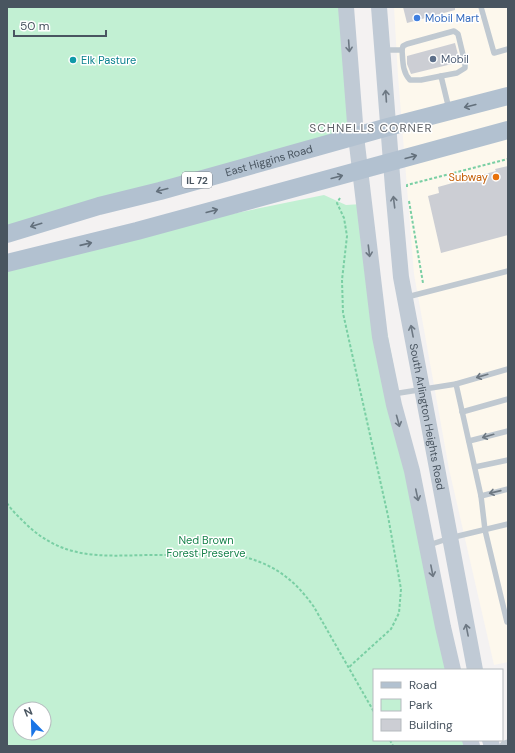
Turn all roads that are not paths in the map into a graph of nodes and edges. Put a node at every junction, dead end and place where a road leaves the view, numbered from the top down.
1 (346, 7) edge
2 (379, 7) edge
3 (481, 7) edge
4 (508, 48) edge
5 (382, 50) junction
6 (402, 50) junction
7 (441, 76) junction
8 (508, 96) edge
9 (450, 111) junction
10 (388, 127) junction
11 (508, 130) edge
12 (356, 136) junction
13 (391, 163) junction
14 (360, 171) junction
15 (7, 234) edge
16 (7, 264) edge
17 (508, 271) edge
18 (405, 298) junction
19 (508, 369) edge
20 (456, 384) junction
21 (423, 389) junction
22 (392, 394) junction
23 (508, 399) edge
24 (462, 412) junction
25 (508, 430) edge
26 (469, 441) junction
27 (508, 460) edge
28 (476, 467) junction
29 (508, 489) edge
30 (481, 496) junction
31 (508, 524) edge
32 (485, 530) junction
33 (450, 538) junction
34 (427, 546) junction
35 (507, 622) edge
36 (454, 669) edge
37 (475, 669) edge

1 -> 12 main road
2 - 5 main road, South Arlington Heights Road
3 - 4 lane
5 - 6 lane
10 -> 5 main road, South Arlington Heights Road
6 - 7 lane
6 - 7 lane
7 - 9 lane
8 -> 9 main road, East Higgins Road / IL 72
9 - 10 main road, East Higgins Road / IL 72
10 - 12 main road, East Higgins Road / IL 72
10 - 13 main road, South Arlington Heights Road
13 -> 11 main road
12 - 14 main road
12 -> 15 main road, East Higgins Road / IL 72
13 - 14 main road
18 -> 13 main road, South Arlington Heights Road
16 -> 14 main road
14 -> 22 main road
17 - 18 lane
21 -> 18 main road, South Arlington Heights Road
19 -> 20 lane
20 - 21 lane
20 - 24 lane
21 - 22 lane
21 - 33 main road, South Arlington Heights Road
22 -> 34 main road
23 - 24 lane
24 - 26 lane
25 -> 26 lane
26 - 28 lane
27 - 28 lane
28 - 30 lane
29 -> 30 lane
30 - 32 lane
31 - 32 lane
32 - 33 lane
32 - 35 lane
33 - 34 lane
37 -> 33 main road, South Arlington Heights Road
34 -> 36 main road

